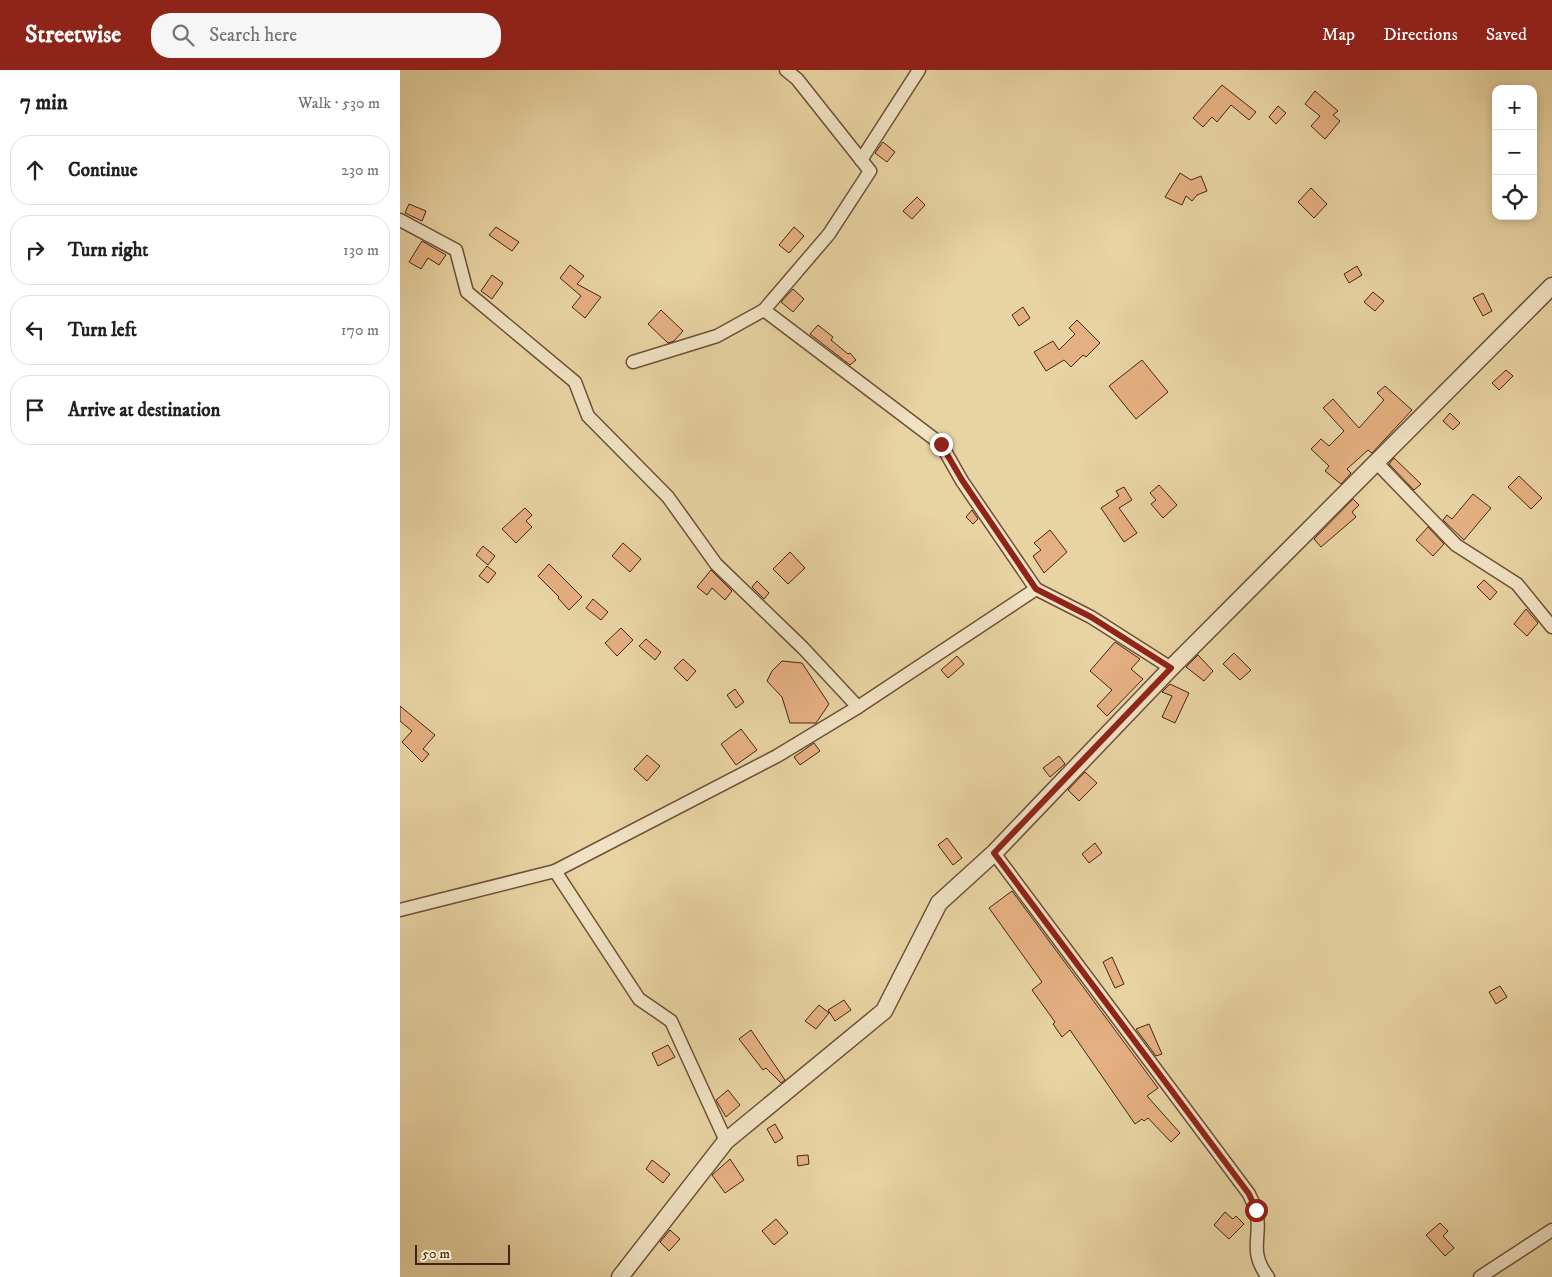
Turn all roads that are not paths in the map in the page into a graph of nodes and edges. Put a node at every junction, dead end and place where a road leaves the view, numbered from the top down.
1 (786, 70) edge
2 (919, 70) edge
3 (861, 160) junction
4 (400, 220) edge
5 (1552, 286) edge
6 (764, 310) junction
7 (633, 362) dead end
8 (1376, 462) junction
9 (1036, 589) junction
10 (1552, 627) edge
11 (1171, 668) junction
12 (858, 707) junction
13 (994, 853) junction
14 (555, 871) junction
15 (400, 910) edge
16 (726, 1141) junction
17 (1552, 1230) edge
18 (620, 1277) edge
19 (1268, 1277) edge
20 (1480, 1277) edge

1 - 3 street
2 - 3 street
3 - 6 street
4 - 12 street
5 - 8 street
6 - 7 street
6 - 9 street
8 - 10 street
8 - 11 street
9 - 11 street
9 - 12 street
11 - 13 street
12 - 14 street
13 - 16 street
13 - 19 street
14 - 15 street
14 - 16 street
16 - 18 street
17 - 20 street

